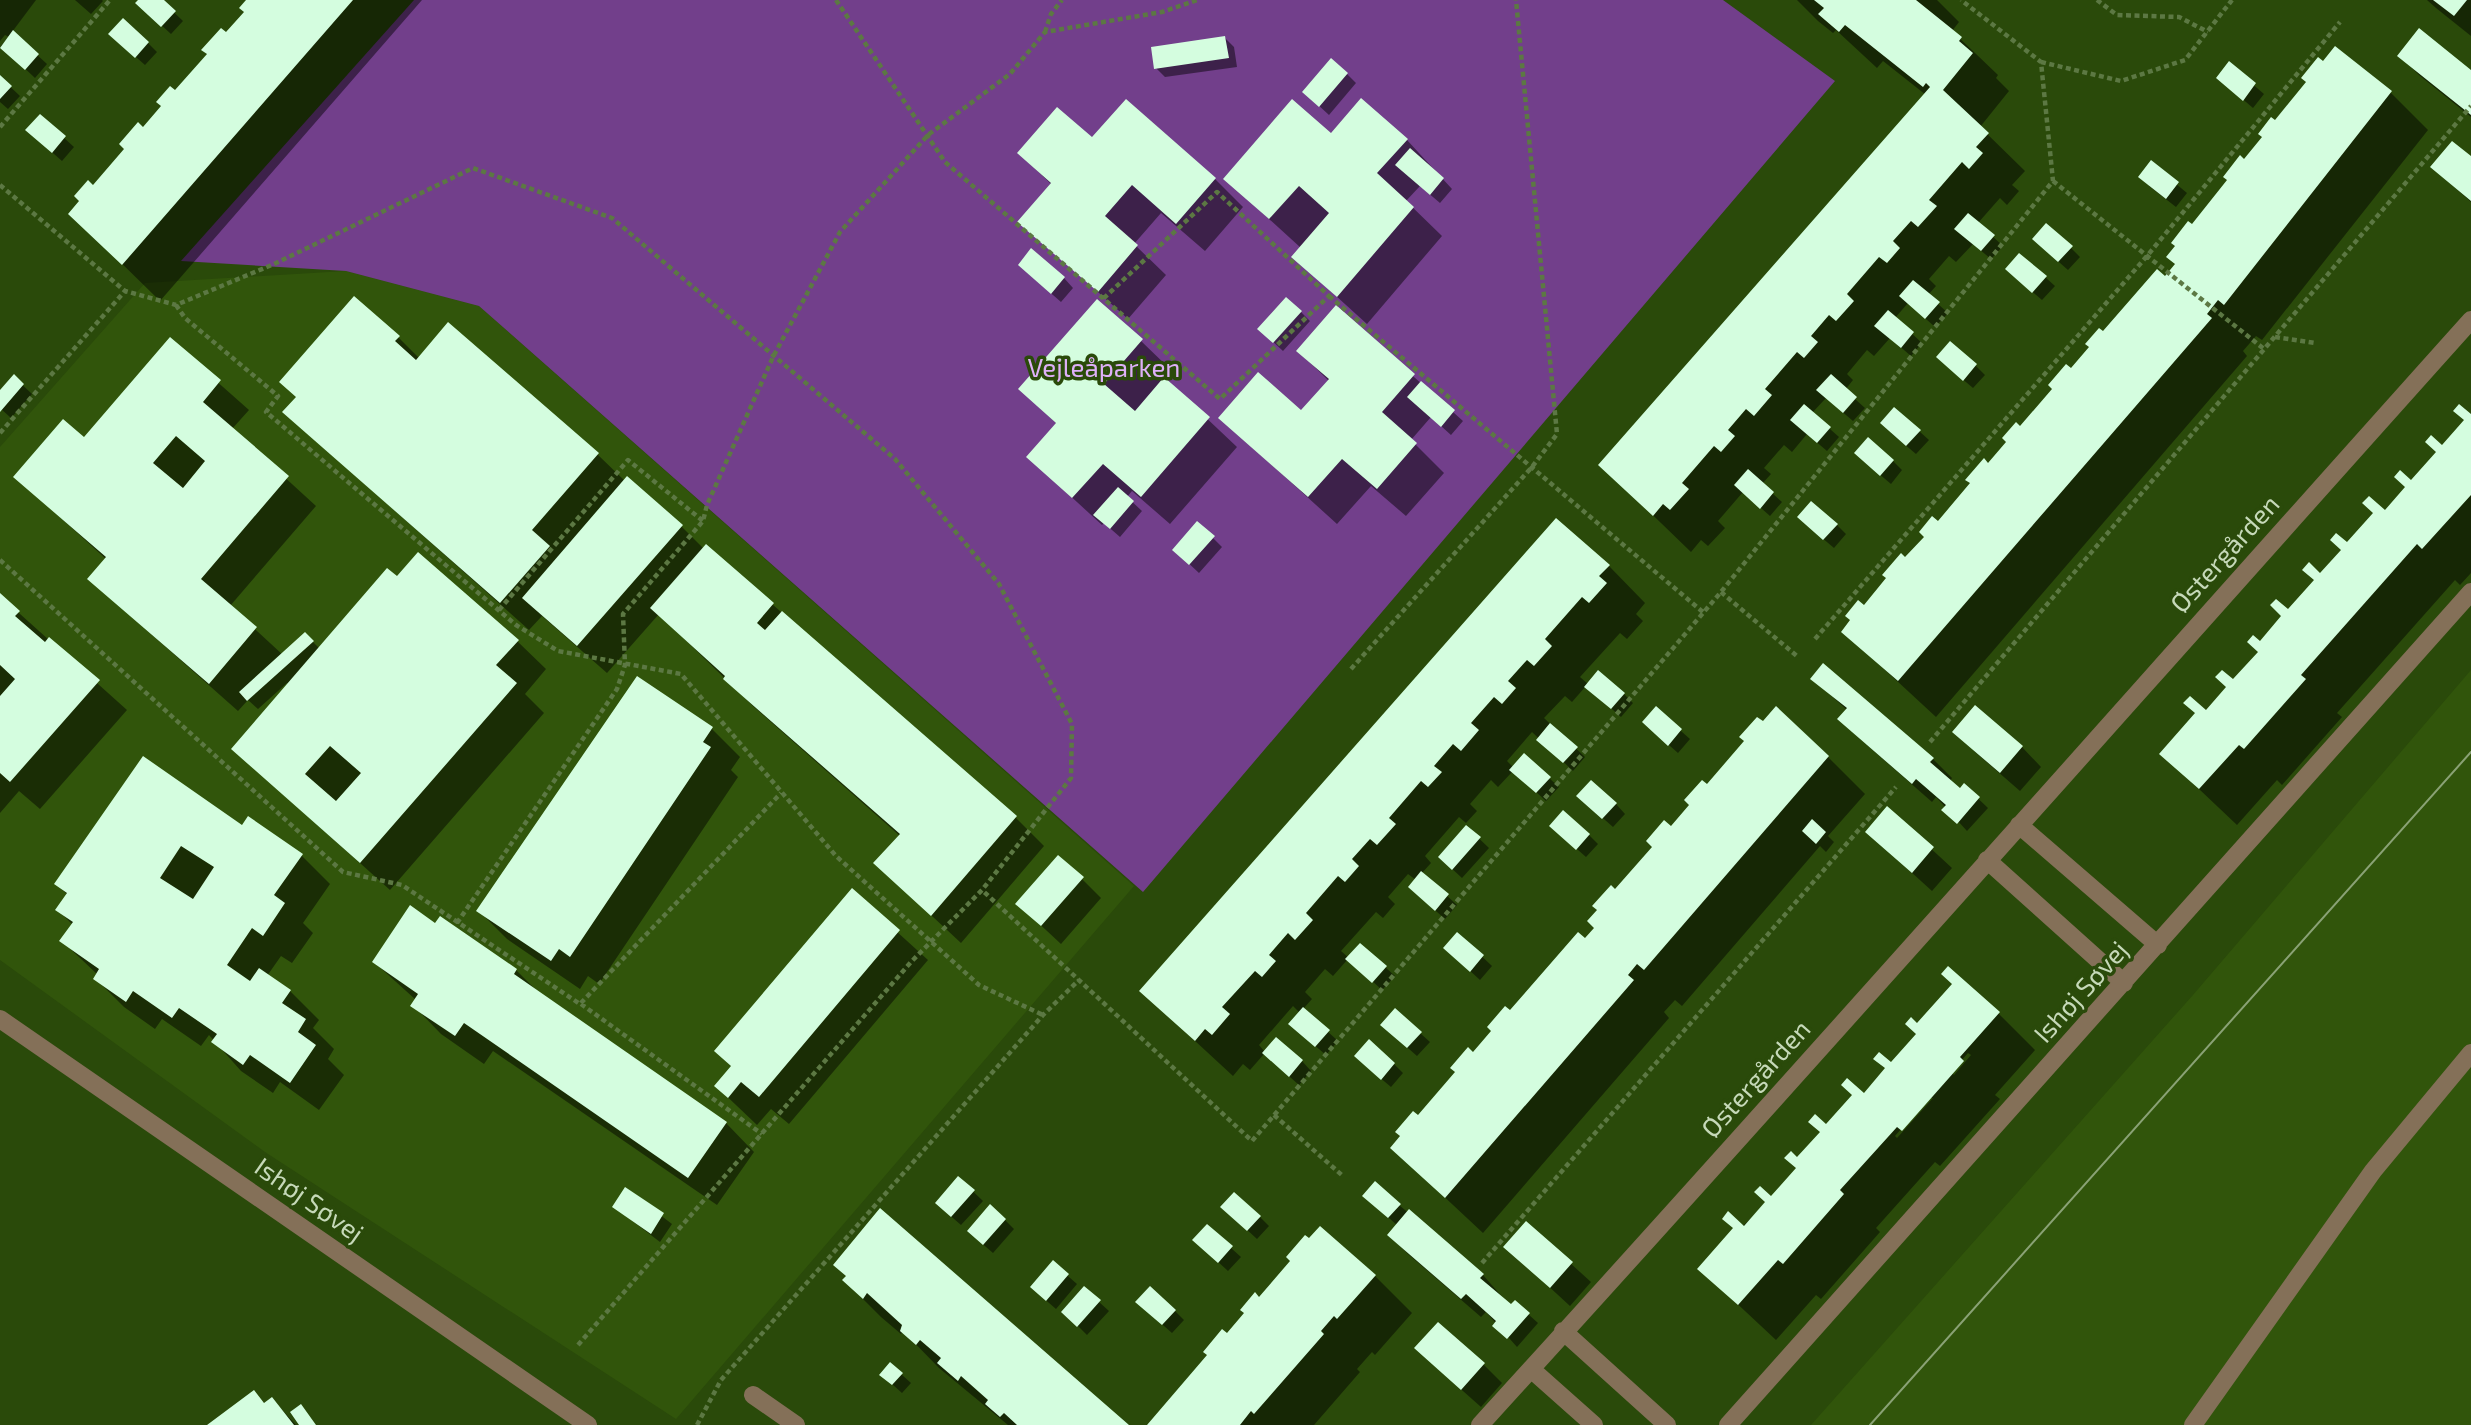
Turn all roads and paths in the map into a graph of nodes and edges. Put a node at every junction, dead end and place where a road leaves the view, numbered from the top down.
1 (110, 0) edge
2 (836, 0) edge
3 (1062, 0) edge
4 (1197, 0) edge
5 (1516, 0) edge
6 (1961, 0) edge
7 (2097, 0) edge
8 (2232, 0) edge
9 (2340, 22) dead end
10 (1045, 32) junction
11 (2208, 32) junction
12 (2041, 62) junction
13 (2471, 106) edge
14 (0, 127) edge
15 (928, 135) junction
16 (2053, 181) junction
17 (0, 185) edge
18 (2147, 256) junction
19 (125, 291) junction
20 (1329, 296) junction
21 (1104, 298) junction
22 (176, 306) junction
23 (2471, 320) edge
24 (2274, 337) junction
25 (2315, 343) dead end
26 (2264, 349) junction
27 (773, 357) junction
28 (0, 433) edge
29 (1532, 467) junction
30 (703, 521) junction
31 (0, 560) edge
32 (1721, 592) junction
33 (2471, 593) edge
34 (499, 610) junction
35 (1704, 612) junction
36 (1815, 639) dead end
37 (1798, 657) dead end
38 (625, 665) junction
39 (1351, 669) dead end
40 (1930, 742) dead end
41 (1896, 787) dead end
42 (780, 793) junction
43 (2019, 825) junction
44 (1987, 860) junction
45 (982, 890) junction
46 (457, 923) junction
47 (932, 940) junction
48 (2158, 945) junction
49 (1079, 980) junction
50 (2124, 983) junction
51 (580, 1004) junction
52 (1043, 1015) junction
53 (0, 1019) edge
54 (2471, 1053) edge
55 (1274, 1115) junction
56 (762, 1134) junction
57 (1343, 1177) dead end
58 (1482, 1263) dead end
59 (1563, 1331) junction
60 (578, 1346) dead end
61 (1531, 1369) junction
62 (753, 1395) dead end
63 (588, 1425) edge
64 (697, 1425) edge
65 (796, 1425) edge
66 (1480, 1425) edge
67 (1594, 1425) edge
68 (1667, 1425) edge
69 (1728, 1425) edge
70 (2193, 1425) edge

1 - 14 path
2 - 15 path
3 - 10 path
4 - 10 path
5 - 29 path
6 - 12 path
7 - 11 path
8 - 11 path
9 - 18 path
10 - 15 path
11 - 12 path
12 - 16 path
13 - 24 path
15 - 21 path
15 - 27 path
16 - 18 path
16 - 32 path
17 - 19 path
18 - 26 path
18 - 36 path
19 - 22 path
19 - 28 path
20 - 21 path
20 - 21 path
20 - 29 path
22 - 27 path
22 - 34 path
23 - 43 street, Østergården
24 - 25 path
24 - 26 path
26 - 40 path
27 - 30 path
27 - 45 path
29 - 35 path
29 - 39 path
30 - 34 path
30 - 38 path
31 - 46 path
32 - 35 path
32 - 37 path
33 - 48 street, Ishøj Søvej
34 - 38 path
35 - 55 path
38 - 42 path
38 - 46 path
41 - 58 path
42 - 47 path
42 - 51 path
43 - 44 street, Østergården
43 - 48 street
44 - 50 street
44 - 59 street, Østergården
45 - 47 path
45 - 49 path
46 - 51 path
47 - 52 path
47 - 56 path
48 - 50 street, Ishøj Søvej
49 - 52 path
49 - 55 path
50 - 69 street, Ishøj Søvej
51 - 56 path
52 - 64 path
53 - 63 street, Ishøj Søvej
54 - 70 street
55 - 57 path
56 - 60 path
59 - 61 street, Østergården
59 - 68 street
61 - 66 street, Østergården
61 - 67 street
62 - 65 street

